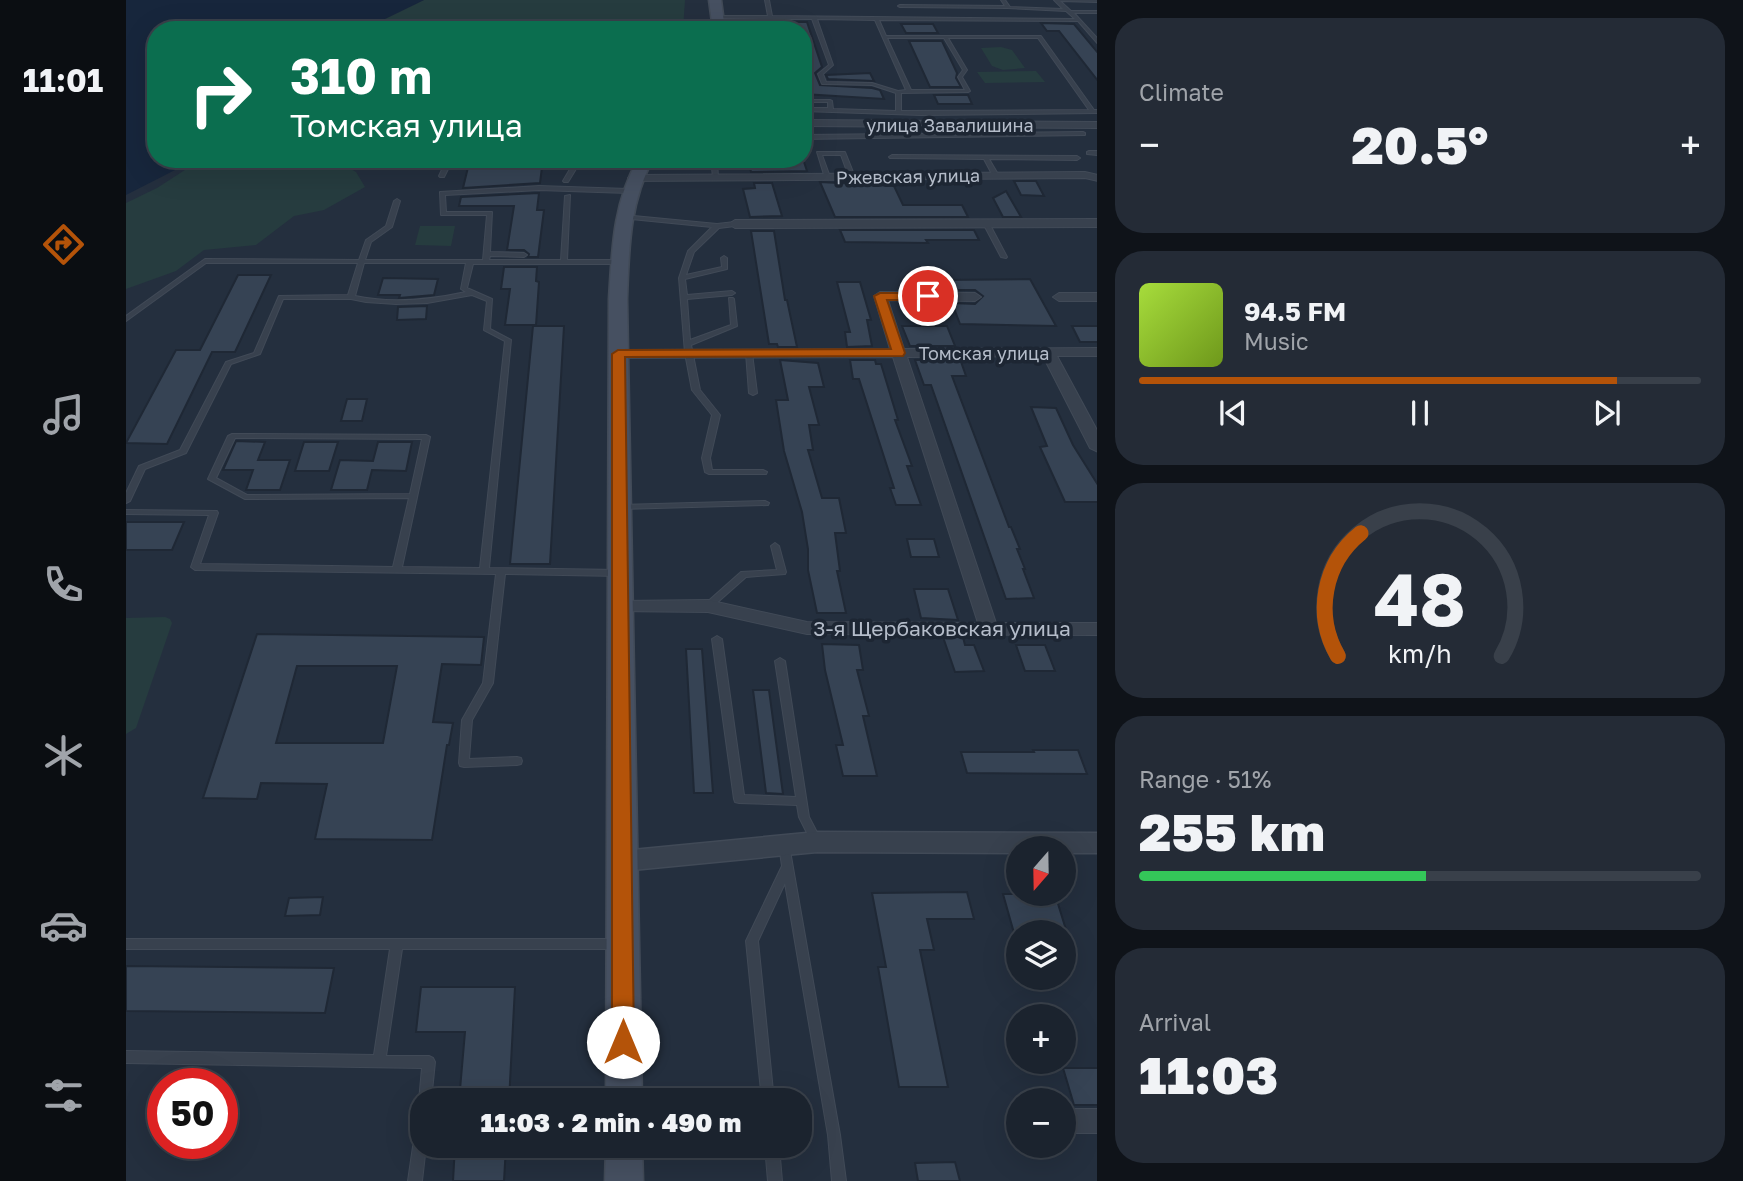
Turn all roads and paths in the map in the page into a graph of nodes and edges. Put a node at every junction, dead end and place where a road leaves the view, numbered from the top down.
1 (715, 0) edge
2 (767, 0) edge
3 (897, 0) edge
4 (944, 0) edge
5 (1003, 0) edge
6 (1057, 0) edge
7 (1076, 0) edge
8 (1097, 1) edge
9 (900, 6) junction
10 (948, 7) junction
11 (1008, 7) junction
12 (1068, 11) junction
13 (1097, 12) edge
14 (769, 17) junction
15 (814, 18) junction
16 (876, 18) junction
17 (906, 18) junction
18 (1016, 19) junction
19 (1079, 20) junction
20 (718, 21) edge
21 (735, 21) edge
22 (770, 21) edge
23 (885, 37) junction
24 (945, 37) junction
25 (1028, 37) junction
26 (1097, 43) edge
27 (898, 92) junction
28 (909, 92) junction
29 (812, 101) edge
30 (812, 109) edge
31 (831, 110) junction
32 (899, 111) junction
33 (1095, 111) edge
34 (812, 124) edge
35 (1097, 125) edge
36 (871, 130) junction
37 (1083, 134) dead end
38 (812, 136) edge
39 (1089, 153) dead end
40 (1097, 153) edge
41 (892, 157) dead end
42 (985, 158) junction
43 (1077, 158) dead end
44 (446, 168) edge
45 (574, 168) edge
46 (641, 168) edge
47 (716, 168) edge
48 (442, 176) dead end
49 (996, 176) junction
50 (716, 177) junction
51 (827, 177) junction
52 (852, 177) junction
53 (1097, 178) edge
54 (566, 181) dead end
55 (631, 184) junction
56 (568, 197) dead end
57 (397, 201) dead end
58 (623, 217) junction
59 (986, 223) junction
60 (1097, 223) edge
61 (735, 224) joint
62 (717, 226) junction
63 (524, 255) dead end
64 (1004, 257) dead end
65 (486, 258) junction
66 (724, 258) dead end
67 (363, 261) junction
68 (470, 261) junction
69 (564, 262) junction
70 (620, 262) junction
71 (682, 278) junction
72 (473, 293) junction
73 (352, 297) junction
74 (683, 297) junction
75 (975, 297) dead end
76 (1059, 297) dead end
77 (1097, 297) edge
78 (126, 319) edge
79 (687, 348) junction
80 (1048, 352) junction
81 (1097, 352) edge
82 (749, 353) junction
83 (899, 353) junction
84 (618, 354) junction
85 (754, 393) dead end
86 (1097, 448) edge
87 (763, 472) dead end
88 (413, 496) junction
89 (126, 502) edge
90 (765, 503) dead end
91 (620, 507) junction
92 (126, 512) edge
93 (775, 546) dead end
94 (397, 569) junction
95 (484, 571) junction
96 (501, 571) junction
97 (620, 573) junction
98 (708, 606) junction
99 (621, 607) junction
100 (989, 628) junction
101 (1097, 629) edge
102 (717, 639) dead end
103 (780, 661) dead end
104 (517, 761) dead end
105 (802, 801) junction
106 (817, 842) junction
107 (1097, 843) edge
108 (785, 856) junction
109 (622, 861) junction
110 (126, 944) edge
111 (397, 944) junction
112 (623, 944) junction
113 (126, 1057) edge
114 (379, 1061) junction
115 (426, 1088) edge
116 (624, 1088) edge
117 (767, 1088) edge
118 (1076, 1121) edge
119 (1097, 1121) edge
120 (418, 1158) edge
121 (624, 1158) edge
122 (773, 1158) edge
123 (415, 1181) edge
124 (624, 1181) edge
125 (775, 1181) edge
126 (839, 1181) edge

1 - 20 main road
2 - 14 lane
3 - 9 lane
4 - 10 lane
5 - 11 lane
6 - 7 lane
6 - 12 lane
7 - 8 lane
9 - 10 lane
9 - 17 lane
10 - 11 lane
11 - 12 lane
12 - 13 lane
12 - 19 lane
14 - 15 lane
14 - 21 lane
14 - 22 lane
15 - 16 lane
15 - 27 lane
16 - 17 lane
16 - 23 lane
17 - 18 lane
18 - 19 lane
18 - 25 lane
19 - 26 lane
23 - 24 lane
23 - 28 lane
24 - 25 lane
24 - 28 lane
25 - 33 lane
27 - 28 lane
27 - 32 lane
29 - 31 lane
30 - 31 lane
31 - 32 lane
32 - 33 lane
34 - 36 street, улица Завалишина
35 - 36 street, улица Завалишина
36 - 37 lane
36 - 38 lane
39 - 40 lane
41 - 42 lane
42 - 43 lane
42 - 49 lane
44 - 48 lane
45 - 54 lane
46 - 55 main road
47 - 50 lane
49 - 52 street, Ржевская улица
49 - 53 street, Ржевская улица
50 - 51 street, Ржевская улица
50 - 55 street, Ржевская улица
51 - 52 street, Ржевская улица
51 - 52 lane
55 - 58 main road
55 - 65 lane
56 - 69 lane
57 - 67 lane
58 - 62 lane
58 - 70 main road
59 - 60 street
59 - 61 street
59 - 64 lane
61 - 62 lane
62 - 71 lane
63 - 65 lane
65 - 68 lane
65 - 69 lane
66 - 71 lane
67 - 68 lane
67 - 73 lane
67 - 78 lane
68 - 72 lane
69 - 70 lane
70 - 84 main road
71 - 74 lane
72 - 73 lane
72 - 95 lane
73 - 89 lane
74 - 79 lane
74 - 79 lane
75 - 83 street
76 - 77 street
79 - 82 street, Томская улица
79 - 84 street, Томская улица
79 - 87 lane
80 - 81 street, Томская улица
80 - 83 street, Томская улица
80 - 86 street
82 - 83 street, Томская улица
82 - 85 lane
83 - 100 street
84 - 91 main road
88 - 88 lane
88 - 94 lane
90 - 91 lane
91 - 97 main road
92 - 94 lane
93 - 98 lane
94 - 95 lane
95 - 96 lane
96 - 97 lane
96 - 104 lane
97 - 99 main road
98 - 99 street, 3-я Щербаковская улица
98 - 100 street, 3-я Щербаковская улица
99 - 109 main road
100 - 101 street, 3-я Щербаковская улица
102 - 105 lane
103 - 105 lane
105 - 106 lane
106 - 107 street
106 - 108 street
108 - 109 street
108 - 117 lane
108 - 126 lane
109 - 112 main road
110 - 111 lane
111 - 112 lane
111 - 114 lane
112 - 116 main road
113 - 114 lane
114 - 115 lane
118 - 119 street
120 - 123 lane
121 - 124 main road
122 - 125 lane

